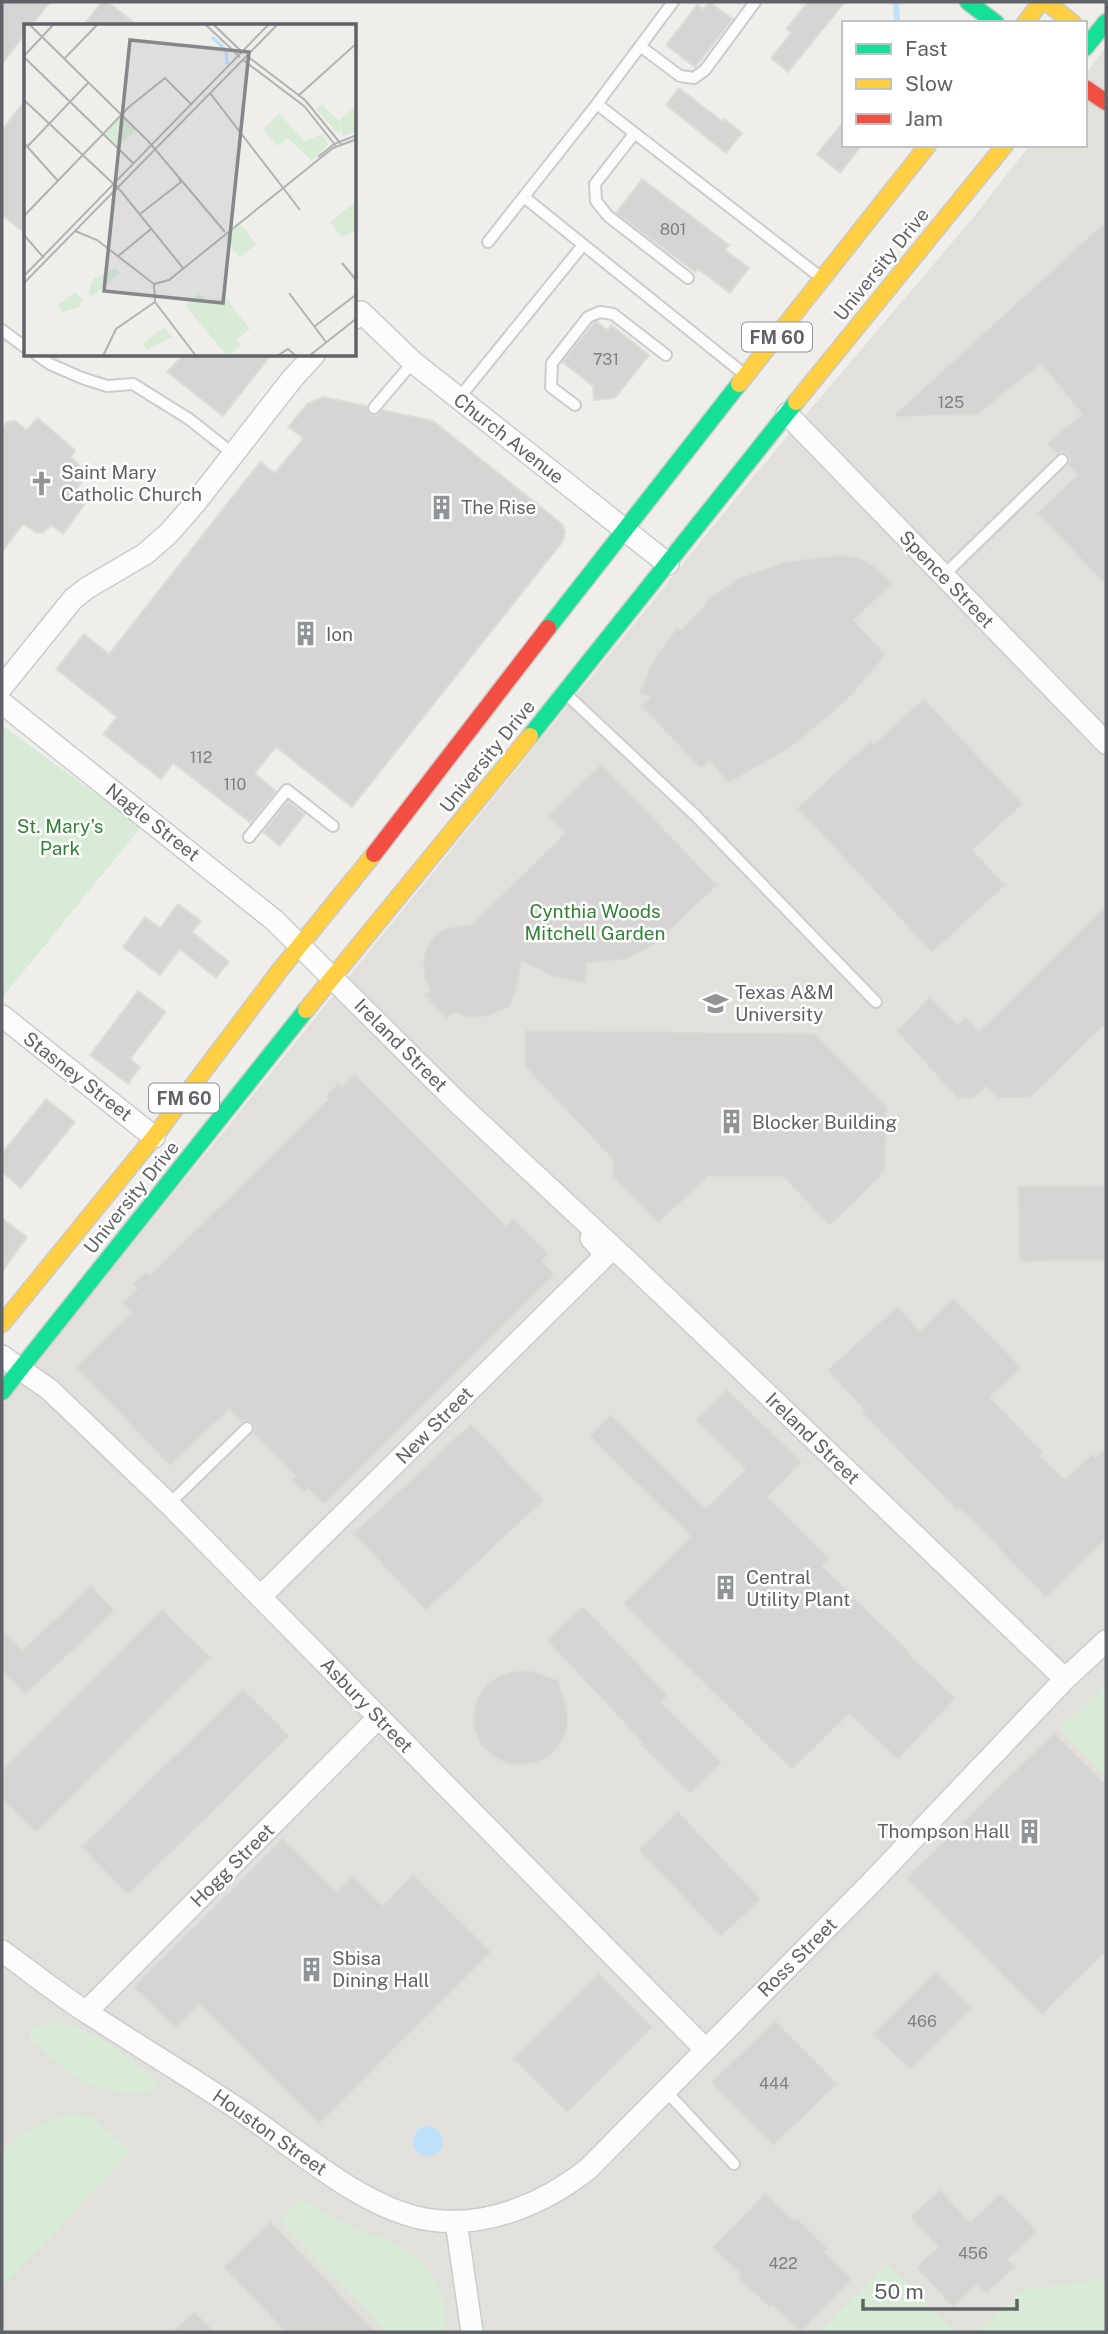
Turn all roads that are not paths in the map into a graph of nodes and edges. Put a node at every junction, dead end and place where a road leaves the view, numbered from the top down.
1 (673, 2) edge
2 (755, 2) edge
3 (968, 2) edge
4 (1044, 2) edge
5 (993, 21) edge
6 (1027, 21) edge
7 (1070, 21) edge
8 (1106, 22) edge
9 (1093, 42) edge
10 (640, 46) junction
11 (1087, 89) edge
12 (1106, 102) edge
13 (597, 104) junction
14 (634, 134) junction
15 (926, 147) edge
16 (1002, 147) edge
17 (524, 197) junction
18 (488, 242) dead end
19 (583, 245) junction
20 (688, 278) dead end
21 (823, 279) junction
22 (357, 311) edge
23 (2, 331) edge
24 (24, 347) edge
25 (666, 355) dead end
26 (40, 357) edge
27 (312, 357) edge
28 (413, 362) junction
29 (747, 376) junction
30 (459, 398) junction
31 (575, 405) dead end
32 (374, 408) dead end
33 (787, 415) junction
34 (232, 453) junction
35 (1062, 460) dead end
36 (625, 529) junction
37 (668, 564) junction
38 (944, 575) junction
39 (2, 687) edge
40 (565, 693) junction
41 (2, 703) edge
42 (1106, 743) edge
43 (333, 825) dead end
44 (249, 837) dead end
45 (300, 946) junction
46 (334, 978) junction
47 (876, 1002) dead end
48 (2, 1016) edge
49 (154, 1137) junction
50 (560, 1197) junction
51 (606, 1255) joint
52 (2, 1324) edge
53 (2, 1356) edge
54 (21, 1369) junction
55 (2, 1392) edge
56 (247, 1427) dead end
57 (169, 1504) junction
58 (261, 1596) junction
59 (1106, 1641) edge
60 (1065, 1679) junction
61 (378, 1718) junction
62 (2, 1951) edge
63 (86, 2012) junction
64 (705, 2049) junction
65 (665, 2090) junction
66 (734, 2164) dead end
67 (456, 2221) junction
68 (472, 2332) edge

1 - 10 lane
2 - 10 lane
3 - 5 main road
4 - 6 main road
4 - 7 main road
8 - 9 main road
10 - 13 lane
11 - 12 main road
13 - 14 lane
13 - 17 lane
14 - 20 lane
14 - 21 lane
15 - 21 main road, University Drive / FM 60
16 - 33 main road, University Drive / FM 60
17 - 18 lane
17 - 19 lane
19 - 29 lane
19 - 30 lane
21 - 29 main road, University Drive / FM 60
22 - 28 street, Church Avenue
23 - 24 lane
25 - 31 lane
26 - 34 lane
27 - 34 street
28 - 30 street, Church Avenue
28 - 32 lane
29 - 36 main road, University Drive / FM 60
30 - 36 street, Church Avenue
33 - 37 main road, University Drive / FM 60
33 - 38 street, Spence Street
34 - 39 street
35 - 38 lane
36 - 37 street, Church Avenue
36 - 45 main road, University Drive / FM 60
37 - 40 main road, University Drive / FM 60
38 - 42 street, Spence Street
40 - 46 main road, University Drive / FM 60
40 - 47 lane
41 - 45 street, Nagle Street
43 - 44 lane
45 - 46 street, Nagle Street
45 - 49 main road, University Drive / FM 60
46 - 50 street, Ireland Street
46 - 54 main road, University Drive / FM 60
48 - 49 street, Stasney Street
49 - 52 main road, University Drive / FM 60
50 - 51 street, Ireland Street
50 - 60 street, Ireland Street
51 - 58 street, New Street
53 - 54 street, Asbury Street
54 - 55 main road, University Drive / FM 60
54 - 57 street, Asbury Street
56 - 57 lane
57 - 58 street, Asbury Street
58 - 61 street, Asbury Street
59 - 60 street, Ross Street
60 - 64 street, Ross Street
61 - 63 street, Hogg Street
61 - 64 street, Asbury Street
62 - 63 street, Houston Street
63 - 67 street, Houston Street
64 - 65 street, Ross Street
65 - 66 lane
65 - 67 street, Ross Street
67 - 68 street

